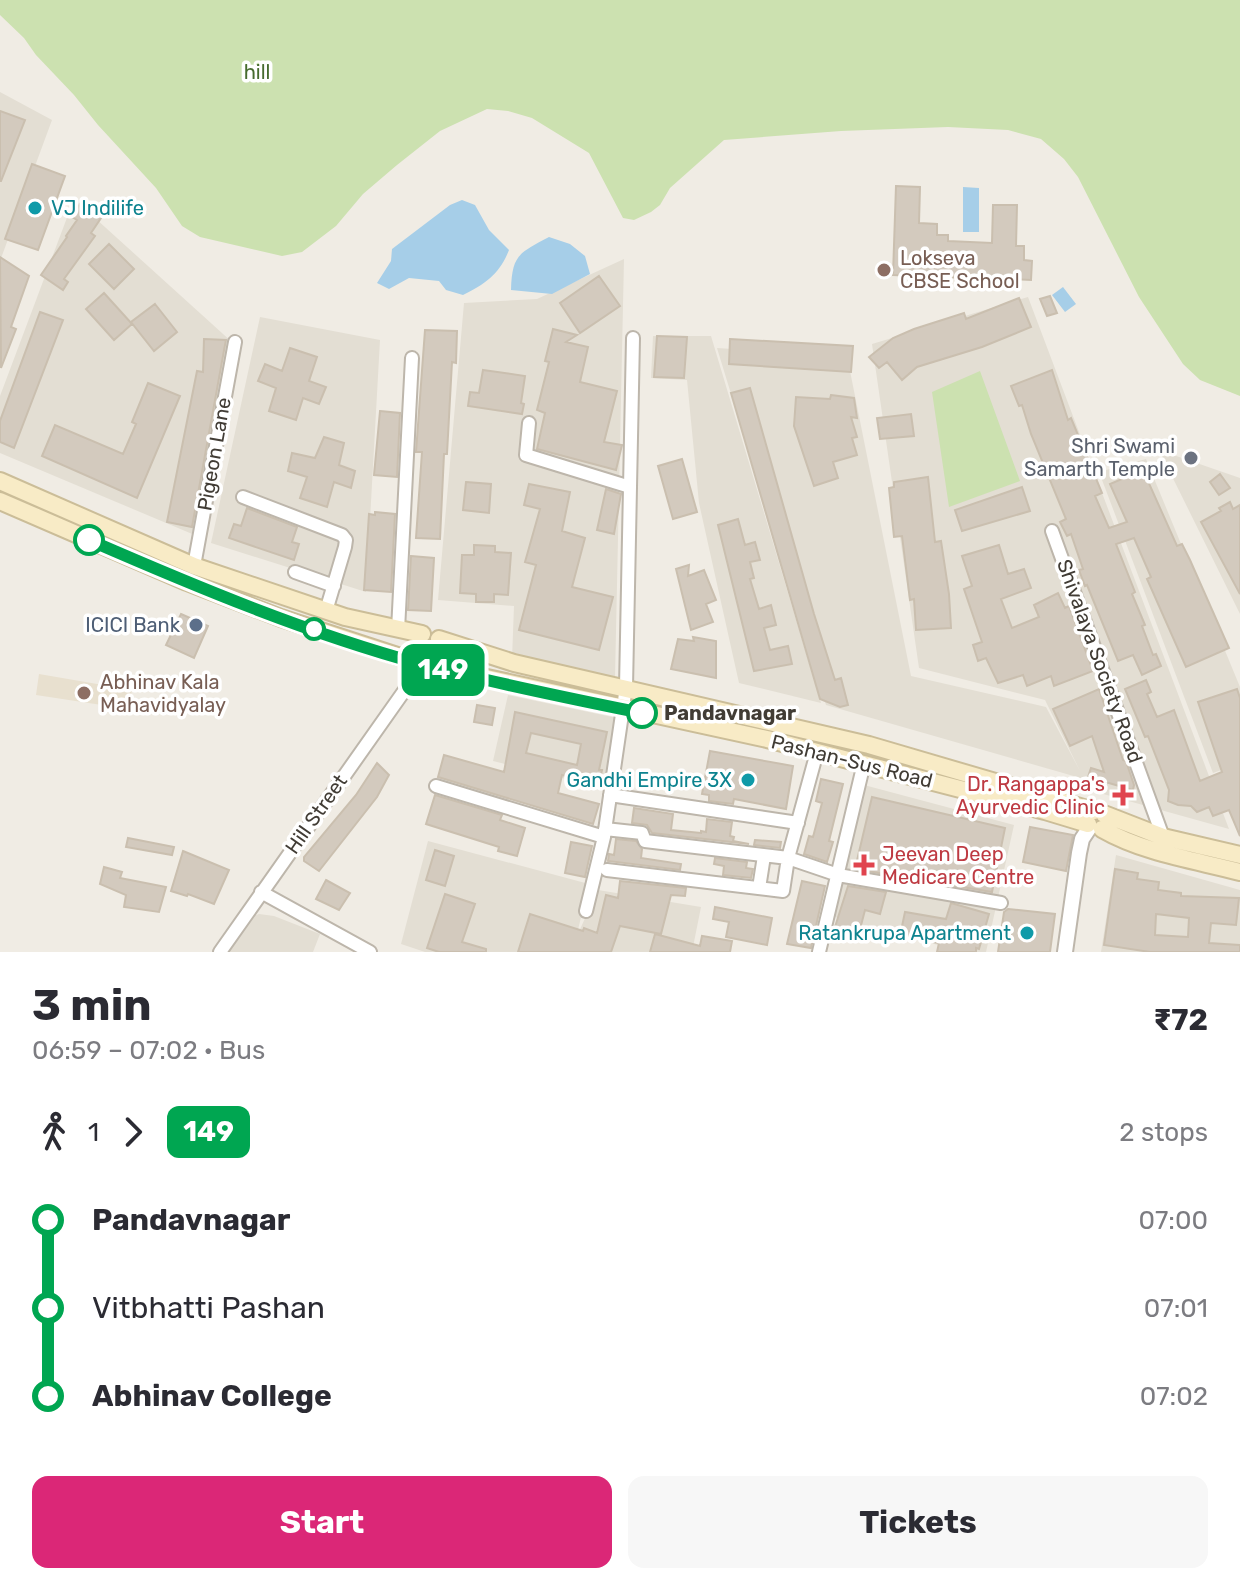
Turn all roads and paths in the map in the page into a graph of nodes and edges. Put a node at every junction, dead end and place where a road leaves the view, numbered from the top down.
1 (633, 338) dead end
2 (235, 342) dead end
3 (412, 358) dead end
4 (529, 423) dead end
5 (0, 481) edge
6 (630, 487) junction
7 (243, 497) dead end
8 (0, 501) edge
9 (1052, 531) dead end
10 (194, 566) junction
11 (295, 572) dead end
12 (334, 586) junction
13 (326, 611) junction
14 (398, 630) junction
15 (430, 637) junction
16 (420, 668) junction
17 (626, 687) junction
18 (623, 709) junction
19 (817, 752) junction
20 (864, 763) junction
21 (436, 786) dead end
22 (610, 795) junction
23 (1096, 822) junction
24 (798, 823) junction
25 (604, 833) junction
26 (1163, 837) junction
27 (1240, 855) edge
28 (764, 856) junction
29 (788, 858) junction
30 (607, 870) dead end
31 (1240, 872) edge
32 (838, 875) junction
33 (759, 888) junction
34 (261, 892) junction
35 (1001, 903) dead end
36 (586, 911) dead end
37 (220, 952) edge
38 (370, 952) edge
39 (819, 952) edge
40 (1065, 952) edge
41 (1075, 952) edge

1 - 6 street
2 - 10 street, Pigeon Lane
3 - 14 street
4 - 6 street
5 - 10 main road, Pashan-Sus Road
6 - 17 street
7 - 12 street
8 - 16 main road, Pashan-Sus Road
9 - 26 street, Shivalaya Society Road
10 - 13 main road, Pashan-Sus Road
11 - 12 street
12 - 13 street
13 - 14 main road, Pashan-Sus Road
14 - 15 main road, Pashan-Sus Road
15 - 16 main road
15 - 16 main road
15 - 17 main road, Pashan-Sus Road
16 - 18 main road, Pashan-Sus Road
16 - 34 street, Hill Street
17 - 18 street
17 - 23 main road, Pashan-Sus Road
18 - 19 main road, Pashan-Sus Road
18 - 22 street
19 - 20 main road, Pashan-Sus Road
19 - 24 street
20 - 23 main road, Pashan-Sus Road
20 - 32 street
21 - 25 street
22 - 24 street
22 - 25 street
23 - 26 main road, Pashan-Sus Road
23 - 31 main road, Pashan-Sus Road
23 - 40 street
23 - 41 street
24 - 29 street
25 - 28 street
25 - 36 street
26 - 27 main road, Pashan-Sus Road
28 - 29 street
28 - 33 street
29 - 32 street
29 - 33 street
30 - 33 street
32 - 35 street
32 - 39 street
34 - 37 street, Hill Street
34 - 38 street

